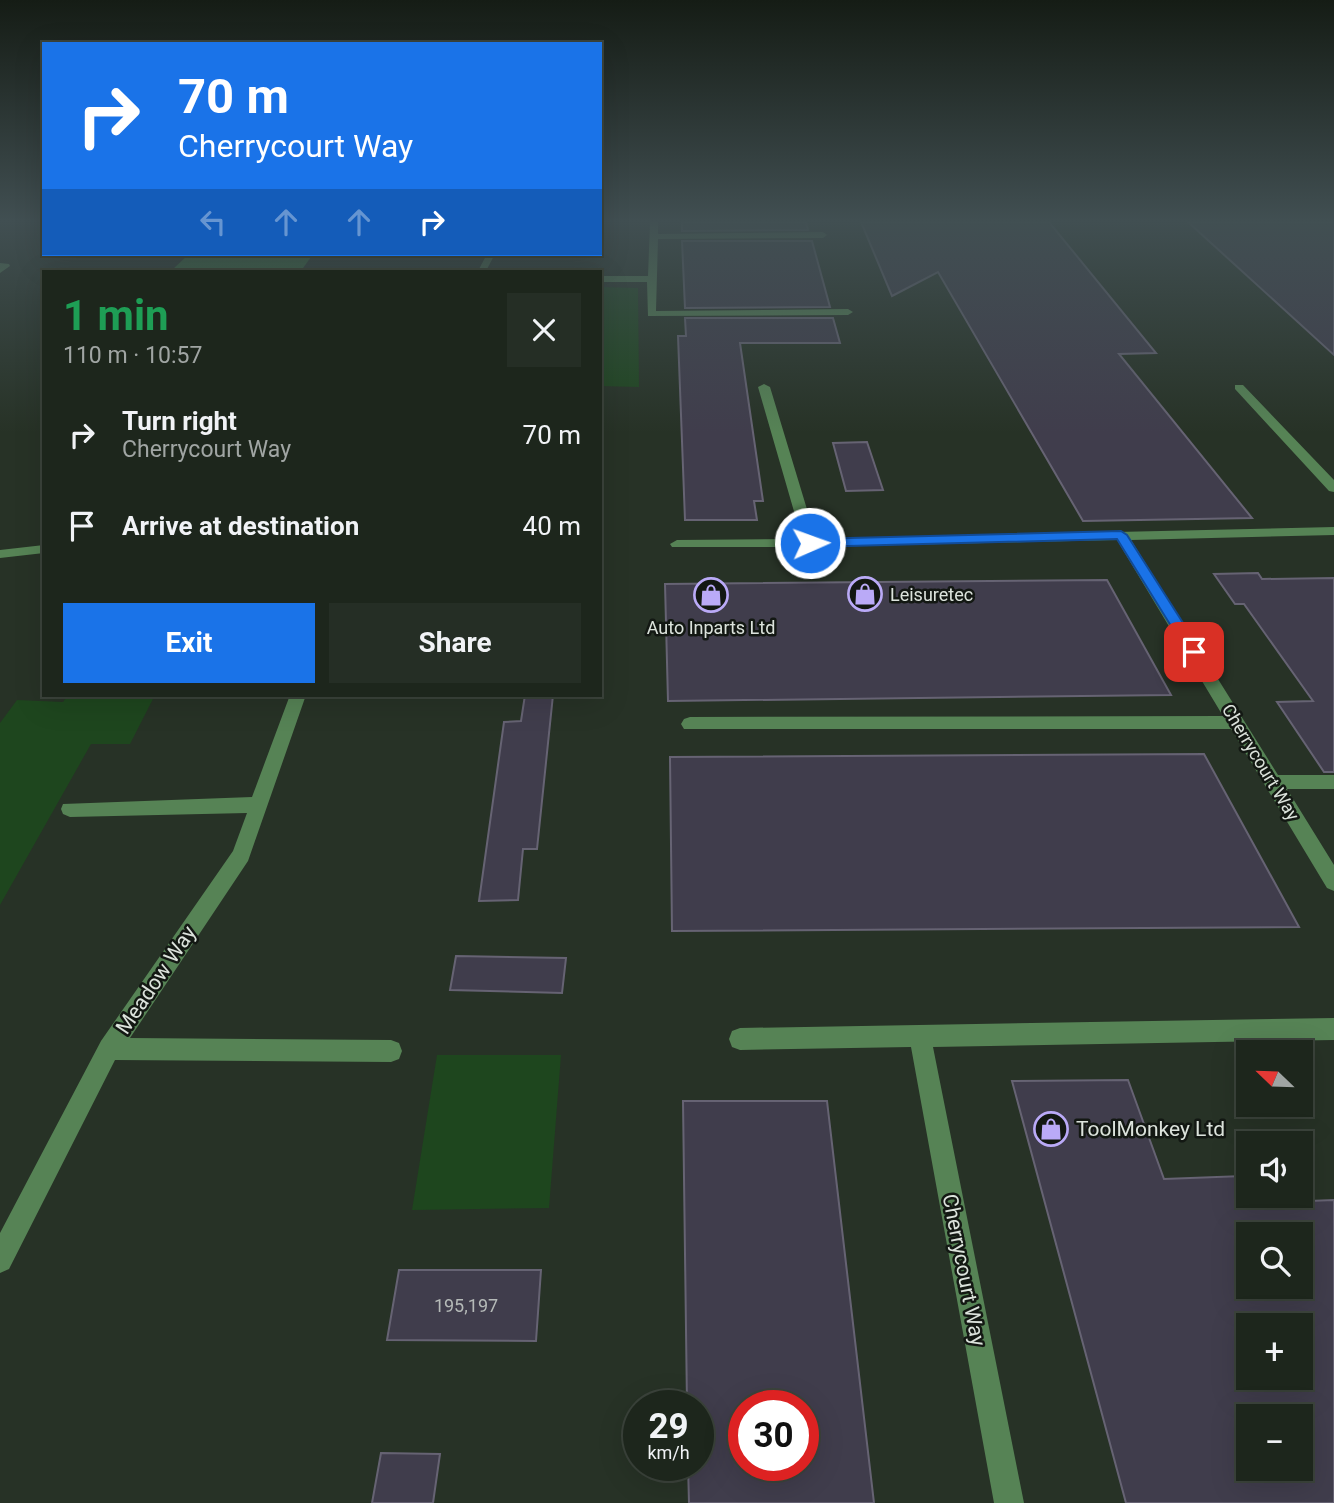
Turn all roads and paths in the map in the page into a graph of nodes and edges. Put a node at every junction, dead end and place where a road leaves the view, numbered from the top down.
1 (652, 292) edge
2 (849, 312) dead end
3 (764, 387) dead end
4 (1239, 387) dead end
5 (1334, 488) edge
6 (1334, 531) edge
7 (1121, 535) junction
8 (810, 543) junction
9 (677, 544) dead end
10 (42, 549) edge
11 (0, 554) edge
12 (297, 697) edge
13 (1237, 722) junction
14 (690, 724) dead end
15 (1272, 782) junction
16 (1334, 782) edge
17 (260, 805) junction
18 (71, 809) dead end
19 (1334, 882) edge
20 (1334, 1029) edge
21 (920, 1036) junction
22 (740, 1040) dead end
23 (110, 1049) junction
24 (391, 1051) dead end
25 (0, 1260) edge
26 (1009, 1503) edge

1 - 2 street
3 - 8 street
4 - 5 street
6 - 7 street
7 - 8 street
7 - 13 street, Cherrycourt Way
8 - 9 street
10 - 11 street
12 - 17 street, Meadow Way
13 - 14 street
13 - 15 street, Cherrycourt Way
15 - 16 street
15 - 19 street, Cherrycourt Way
17 - 18 street
17 - 23 street, Meadow Way
20 - 21 street
21 - 22 street
21 - 26 street, Cherrycourt Way
23 - 24 street
23 - 25 street, Meadow Way

